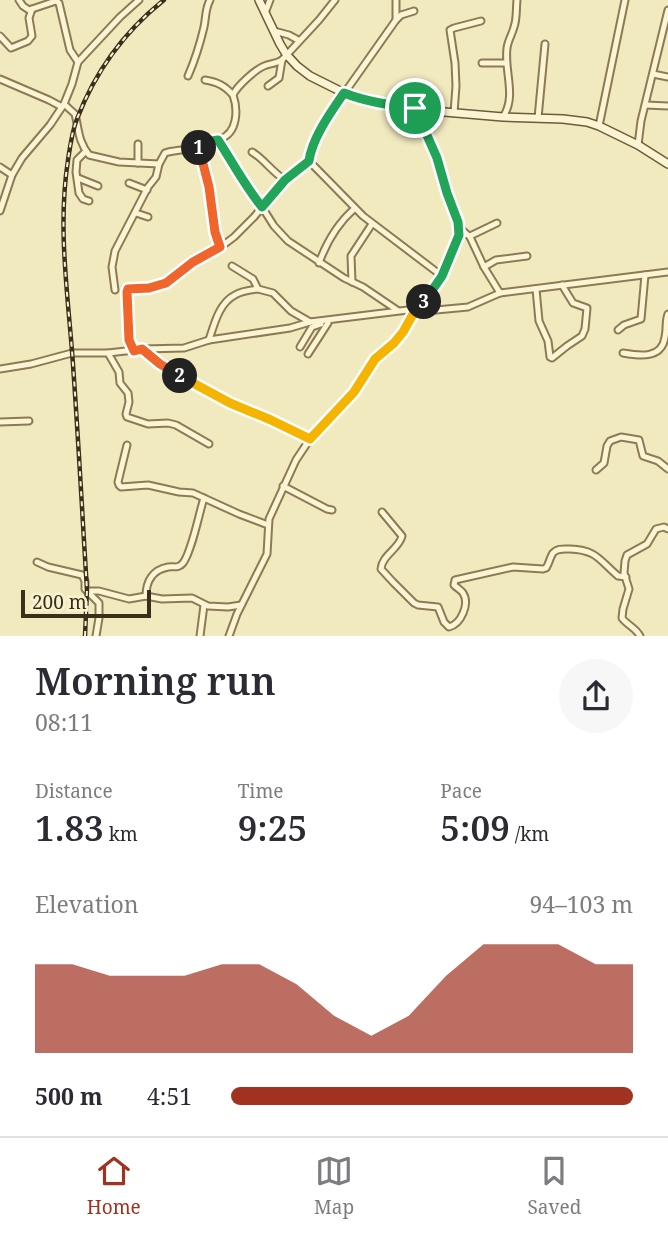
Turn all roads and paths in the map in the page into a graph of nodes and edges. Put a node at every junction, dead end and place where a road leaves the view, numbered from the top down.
1 (19, 0) edge
2 (139, 0) edge
3 (210, 0) edge
4 (258, 0) edge
5 (270, 0) edge
6 (335, 0) edge
7 (396, 0) edge
8 (517, 0) edge
9 (625, 0) edge
10 (59, 1) edge
11 (32, 9) junction
12 (668, 10) edge
13 (414, 11) dead end
14 (265, 13) junction
15 (396, 20) junction
16 (481, 21) dead end
17 (274, 31) junction
18 (665, 35) edge
19 (0, 36) edge
20 (298, 40) junction
21 (545, 44) dead end
22 (284, 57) junction
23 (78, 62) junction
24 (482, 63) dead end
25 (506, 63) junction
26 (653, 74) junction
27 (188, 76) dead end
28 (668, 77) edge
29 (0, 79) edge
30 (205, 80) dead end
31 (268, 86) dead end
32 (344, 93) junction
33 (233, 94) junction
34 (63, 105) junction
35 (646, 105) junction
36 (668, 106) edge
37 (415, 108) junction
38 (454, 113) junction
39 (503, 117) junction
40 (538, 118) junction
41 (599, 126) junction
42 (218, 140) junction
43 (198, 143) junction
44 (138, 144) dead end
45 (638, 145) junction
46 (86, 151) junction
47 (252, 152) dead end
48 (309, 161) junction
49 (138, 163) junction
50 (159, 164) junction
51 (668, 164) edge
52 (0, 167) edge
53 (12, 175) junction
54 (78, 178) junction
55 (285, 180) junction
56 (129, 183) dead end
57 (98, 186) dead end
58 (147, 190) junction
59 (89, 201) dead end
60 (262, 207) junction
61 (354, 209) junction
62 (0, 211) edge
63 (136, 213) junction
64 (148, 218) dead end
65 (497, 223) dead end
66 (372, 224) junction
67 (460, 228) junction
68 (470, 236) junction
69 (220, 247) junction
70 (527, 256) dead end
71 (319, 263) junction
72 (233, 266) dead end
73 (484, 267) junction
74 (668, 272) edge
75 (645, 275) junction
76 (442, 276) junction
77 (352, 282) junction
78 (562, 285) junction
79 (258, 289) junction
80 (536, 289) junction
81 (115, 290) dead end
82 (500, 293) junction
83 (398, 311) junction
84 (415, 311) junction
85 (668, 314) edge
86 (340, 318) junction
87 (310, 322) junction
88 (328, 323) junction
89 (618, 330) dead end
90 (209, 340) junction
91 (300, 347) dead end
92 (142, 349) junction
93 (134, 351) junction
94 (108, 353) junction
95 (623, 353) dead end
96 (308, 354) dead end
97 (0, 369) edge
98 (29, 421) dead end
99 (0, 422) edge
100 (310, 439) junction
101 (209, 443) dead end
102 (127, 446) dead end
103 (668, 469) edge
104 (596, 470) dead end
105 (284, 486) junction
106 (204, 498) junction
107 (332, 510) dead end
108 (382, 512) dead end
109 (268, 525) junction
110 (668, 529) edge
111 (37, 562) dead end
112 (626, 577) junction
113 (88, 591) junction
114 (146, 596) junction
115 (204, 605) junction
116 (242, 605) junction
117 (96, 635) edge
118 (200, 635) edge
119 (229, 635) edge
120 (640, 635) edge

1 - 11 street
2 - 23 street
3 - 27 street
4 - 14 main road
5 - 14 street
6 - 20 street
7 - 15 street
8 - 25 street
9 - 41 street
10 - 11 street
10 - 23 street
11 - 19 street
12 - 18 street
13 - 15 street
14 - 17 main road
15 - 32 street
16 - 38 street
17 - 20 street
17 - 22 main road
18 - 26 street
20 - 22 street
21 - 40 street
22 - 31 street
22 - 32 main road
22 - 33 street
23 - 34 street
24 - 25 street
25 - 39 street
26 - 28 street
26 - 35 street
29 - 34 street
30 - 33 street
32 - 37 main road
32 - 48 street
33 - 42 street
34 - 46 street
34 - 53 street
35 - 36 street
35 - 45 street
37 - 38 main road
37 - 67 street
38 - 39 main road
39 - 40 main road
40 - 41 main road
41 - 45 main road
42 - 43 street
42 - 60 street
43 - 50 street
43 - 69 street
44 - 49 street
45 - 51 main road
46 - 49 street
46 - 54 street
47 - 55 street
48 - 55 street
48 - 61 street
49 - 50 street
50 - 58 street
52 - 53 street
53 - 62 street
54 - 57 street
54 - 59 street
55 - 60 street
56 - 58 street
58 - 63 street
60 - 69 street
60 - 71 street
61 - 66 street
61 - 71 street
63 - 64 street
63 - 81 street
65 - 68 street
66 - 76 street
66 - 77 street
67 - 68 street
67 - 76 street
68 - 73 street
69 - 93 street
70 - 73 street
71 - 77 street
72 - 79 street
73 - 82 street
74 - 75 street
75 - 78 street
75 - 89 street
76 - 84 street
77 - 83 street
78 - 80 street
78 - 80 street
79 - 87 street
79 - 90 street
80 - 82 street
82 - 84 street
83 - 84 street
83 - 86 street
84 - 100 street
85 - 95 street
86 - 87 street
86 - 88 street
87 - 90 street
88 - 91 street
88 - 96 street
90 - 92 street
92 - 93 street
92 - 100 street
93 - 94 street
94 - 97 street
94 - 101 street
98 - 99 street
100 - 105 street
102 - 106 street
103 - 104 street
105 - 107 street
105 - 109 street
106 - 109 street
106 - 114 street
108 - 112 street
109 - 116 street
110 - 112 street
111 - 113 street
112 - 120 street
113 - 114 street
113 - 117 street
114 - 115 street
115 - 116 street
115 - 118 street
116 - 119 street

